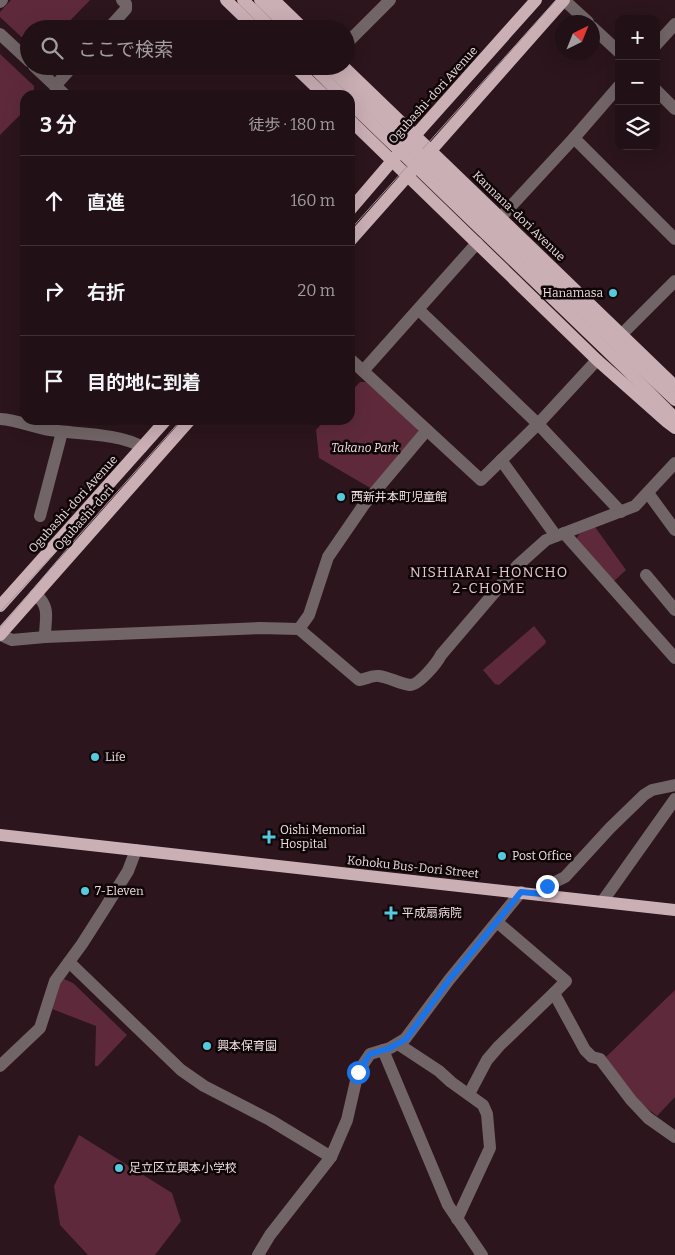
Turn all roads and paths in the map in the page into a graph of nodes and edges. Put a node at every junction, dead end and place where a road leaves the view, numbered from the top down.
1 (122, 0) edge
2 (226, 0) edge
3 (243, 0) edge
4 (260, 0) edge
5 (274, 0) edge
6 (536, 0) edge
7 (564, 0) edge
8 (384, 2) edge
9 (580, 15) edge
10 (116, 20) edge
11 (247, 20) edge
12 (264, 20) edge
13 (281, 20) edge
14 (295, 20) edge
15 (675, 24) edge
16 (0, 34) edge
17 (355, 34) edge
18 (600, 34) edge
19 (660, 41) edge
20 (615, 48) edge
21 (20, 53) edge
22 (43, 75) edge
23 (65, 75) edge
24 (303, 75) edge
25 (321, 75) edge
26 (337, 75) edge
27 (353, 75) edge
28 (55, 86) junction
29 (59, 90) edge
30 (319, 90) edge
31 (337, 90) edge
32 (352, 90) edge
33 (615, 91) edge
34 (355, 93) edge
35 (660, 94) edge
36 (355, 108) edge
37 (675, 109) edge
38 (355, 125) edge
39 (416, 135) junction
40 (574, 138) junction
41 (431, 150) junction
42 (392, 161) junction
43 (408, 176) junction
44 (355, 204) edge
45 (500, 217) junction
46 (355, 234) edge
47 (675, 239) edge
48 (477, 243) junction
49 (675, 281) edge
50 (419, 310) junction
51 (622, 334) junction
52 (597, 360) junction
53 (355, 364) edge
54 (363, 371) junction
55 (637, 372) junction
56 (675, 386) edge
57 (675, 400) edge
58 (675, 418) edge
59 (0, 419) edge
60 (20, 422) edge
61 (538, 424) junction
62 (30, 425) edge
63 (162, 425) edge
64 (186, 425) edge
65 (675, 428) edge
66 (427, 430) junction
67 (62, 432) junction
68 (142, 447) junction
69 (501, 460) junction
70 (675, 463) edge
71 (648, 493) junction
72 (621, 512) junction
73 (40, 516) dead end
74 (675, 530) edge
75 (560, 534) junction
76 (646, 575) dead end
77 (36, 594) junction
78 (0, 606) edge
79 (675, 610) edge
80 (299, 629) junction
81 (0, 635) edge
82 (45, 637) junction
83 (675, 658) edge
84 (675, 785) edge
85 (675, 799) edge
86 (0, 835) edge
87 (136, 850) junction
88 (521, 892) junction
89 (542, 894) junction
90 (602, 902) junction
91 (675, 910) edge
92 (496, 922) junction
93 (69, 962) junction
94 (554, 993) junction
95 (398, 1044) junction
96 (383, 1050) junction
97 (0, 1066) edge
98 (469, 1094) junction
99 (675, 1137) edge
100 (331, 1157) junction
101 (457, 1219) junction
102 (258, 1255) edge
103 (482, 1255) edge

1 - 10 street
2 - 11 main road
3 - 12 main road
4 - 13 main road
5 - 14 main road
6 - 39 main road, Ogubashi-dori Avenue
7 - 9 street
7 - 41 main road
8 - 17 street
15 - 19 street
16 - 21 street
18 - 20 street
22 - 28 street
23 - 28 street
24 - 30 main road
25 - 31 main road
26 - 32 main road, Kannana-dori Avenue, bridge
27 - 39 main road, Kannana-dori Avenue
28 - 29 street
33 - 40 street
34 - 55 main road, Kannana-dori Avenue, bridge
35 - 37 street
36 - 55 main road, bridge
38 - 42 main road
39 - 41 main road, Kannana-dori Avenue
39 - 42 main road, Ogubashi-dori Avenue
40 - 45 street
40 - 47 street
41 - 43 main road
41 - 45 main road, Kannana-dori Avenue
42 - 43 main road
42 - 44 main road, Ogubashi-dori Avenue
43 - 46 main road
43 - 48 main road
45 - 51 main road, Kannana-dori Avenue
48 - 50 street
48 - 52 main road
49 - 51 street
50 - 54 street
50 - 61 street
51 - 56 main road, Kannana-dori Avenue
52 - 61 street
52 - 65 main road
53 - 54 street
54 - 66 street
55 - 57 main road
55 - 58 main road
59 - 60 street
61 - 69 street
61 - 72 street
62 - 67 street
63 - 68 main road, Ogubashi-dori Avenue
64 - 77 main road, Ogubashi-dori
66 - 69 street
66 - 80 street
67 - 68 street
67 - 73 street
68 - 78 main road, Ogubashi-dori Avenue
69 - 75 street
70 - 71 street
71 - 72 street
71 - 74 street
72 - 75 street
75 - 80 street
75 - 83 street
76 - 79 street
77 - 81 main road, Ogubashi-dori
77 - 82 street
80 - 82 street
81 - 82 street
84 - 89 street
85 - 90 street
86 - 87 main road, Kohoku Bus-Dori Street
87 - 88 main road, Kohoku Bus-Dori Street
87 - 93 street
88 - 89 main road, Kohoku Bus-Dori Street
88 - 92 street
89 - 90 main road, Kohoku Bus-Dori Street
90 - 91 main road, Kohoku Bus-Dori Street
92 - 94 street
92 - 95 street
93 - 97 street
93 - 100 street
94 - 98 street
94 - 99 street
95 - 96 street
95 - 98 street
96 - 100 street
96 - 101 street
98 - 101 street
100 - 102 street
101 - 103 street

